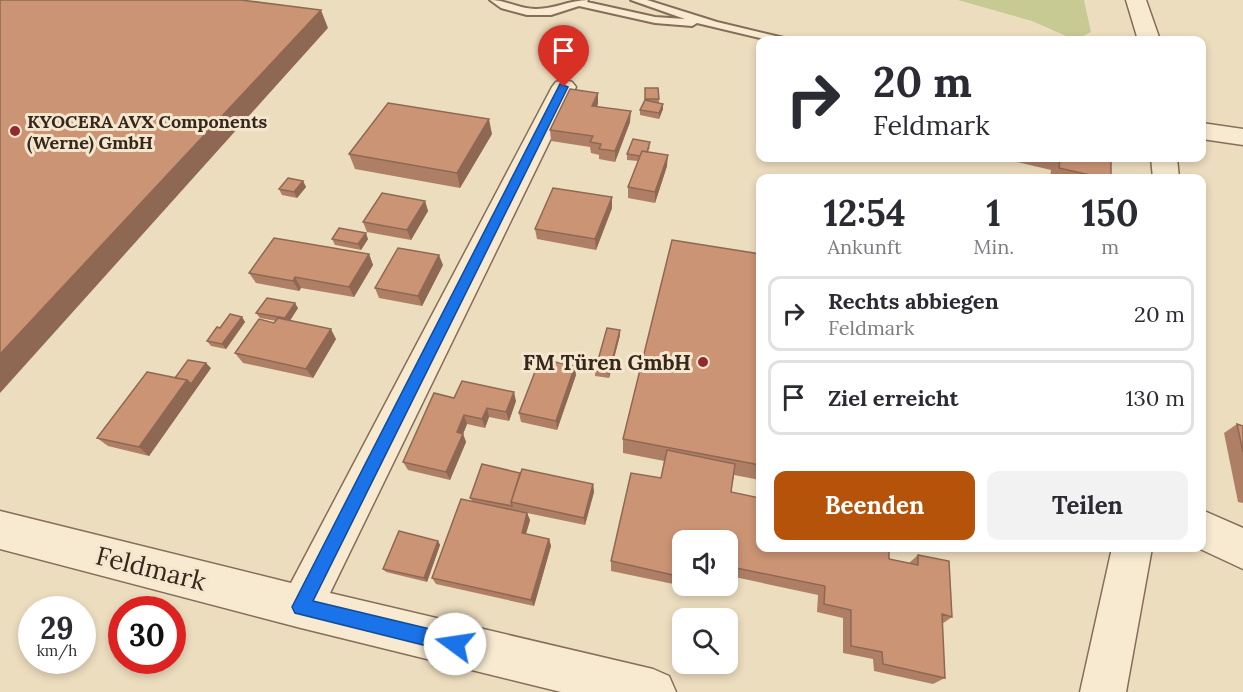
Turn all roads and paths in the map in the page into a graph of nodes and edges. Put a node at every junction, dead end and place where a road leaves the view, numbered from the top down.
1 (495, 0) edge
2 (636, 0) edge
3 (1136, 0) edge
4 (581, 2) edge
5 (714, 25) junction
6 (762, 36) edge
7 (1148, 36) edge
8 (564, 87) dead end
9 (1206, 132) edge
10 (1243, 137) edge
11 (0, 530) edge
12 (1206, 531) edge
13 (1243, 549) edge
14 (1131, 552) edge
15 (301, 607) junction
16 (653, 692) edge
17 (1103, 692) edge

1 - 4 lane
2 - 5 lane
3 - 7 street
4 - 5 lane
5 - 6 lane
8 - 15 street
9 - 10 street
11 - 15 street, Feldmark
12 - 13 street
14 - 17 street
15 - 16 street, Feldmark

